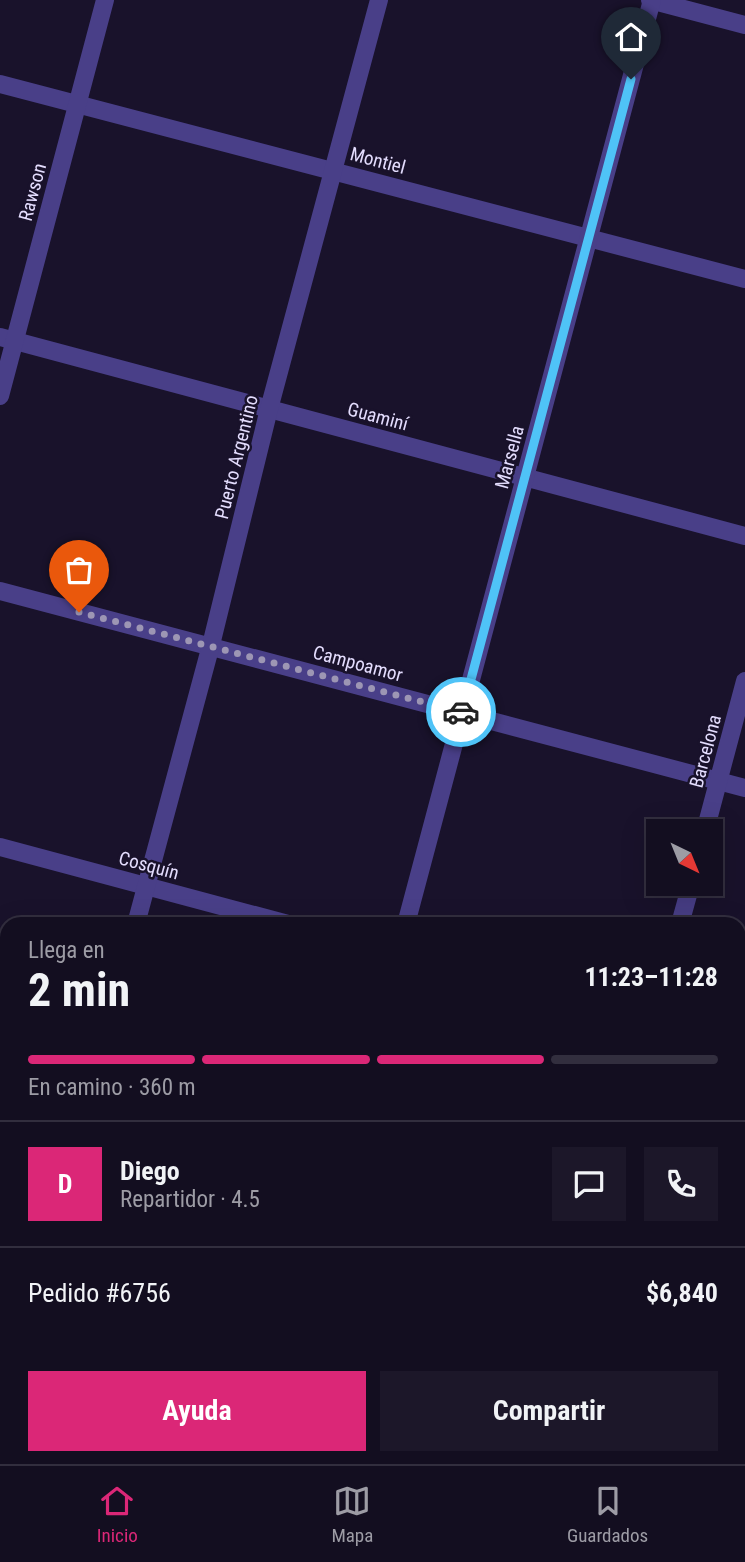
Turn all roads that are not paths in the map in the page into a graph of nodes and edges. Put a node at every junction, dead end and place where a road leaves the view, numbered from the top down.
1 (105, 0) edge
2 (379, 0) edge
3 (651, 0) edge
4 (745, 25) edge
5 (0, 84) edge
6 (77, 103) junction
7 (333, 170) junction
8 (589, 238) junction
9 (745, 279) edge
10 (7, 339) edge
11 (0, 396) edge
12 (270, 409) junction
13 (525, 478) junction
14 (745, 536) edge
15 (0, 591) edge
16 (211, 646) junction
17 (745, 681) edge
18 (462, 713) junction
19 (719, 782) junction
20 (745, 788) edge
21 (708, 819) edge
22 (0, 847) edge
23 (146, 886) junction
24 (688, 896) edge
25 (138, 917) edge
26 (262, 917) edge
27 (408, 917) edge
28 (682, 917) edge

1 - 6 street, Rawson
2 - 7 street, Puerto Argentino
3 - 4 street
3 - 8 street, Marsella
5 - 6 street, Montiel
6 - 7 street, Montiel
6 - 10 street, Rawson
7 - 8 street, Montiel
7 - 12 street, Puerto Argentino
8 - 9 street, Montiel
8 - 13 street, Marsella
10 - 11 street, Rawson
10 - 12 street, Guaminí
12 - 13 street, Guaminí
12 - 16 street, Puerto Argentino
13 - 14 street, Guaminí
13 - 18 street, Marsella
15 - 16 street, Campoamor
16 - 18 street, Campoamor
16 - 23 street, Puerto Argentino
17 - 19 street, Barcelona
18 - 19 street, Campoamor
18 - 27 street, Marsella
19 - 20 street, Campoamor
19 - 21 street, Barcelona
22 - 23 street, Cosquín
23 - 25 street, Puerto Argentino
23 - 26 street, Cosquín
24 - 28 street

